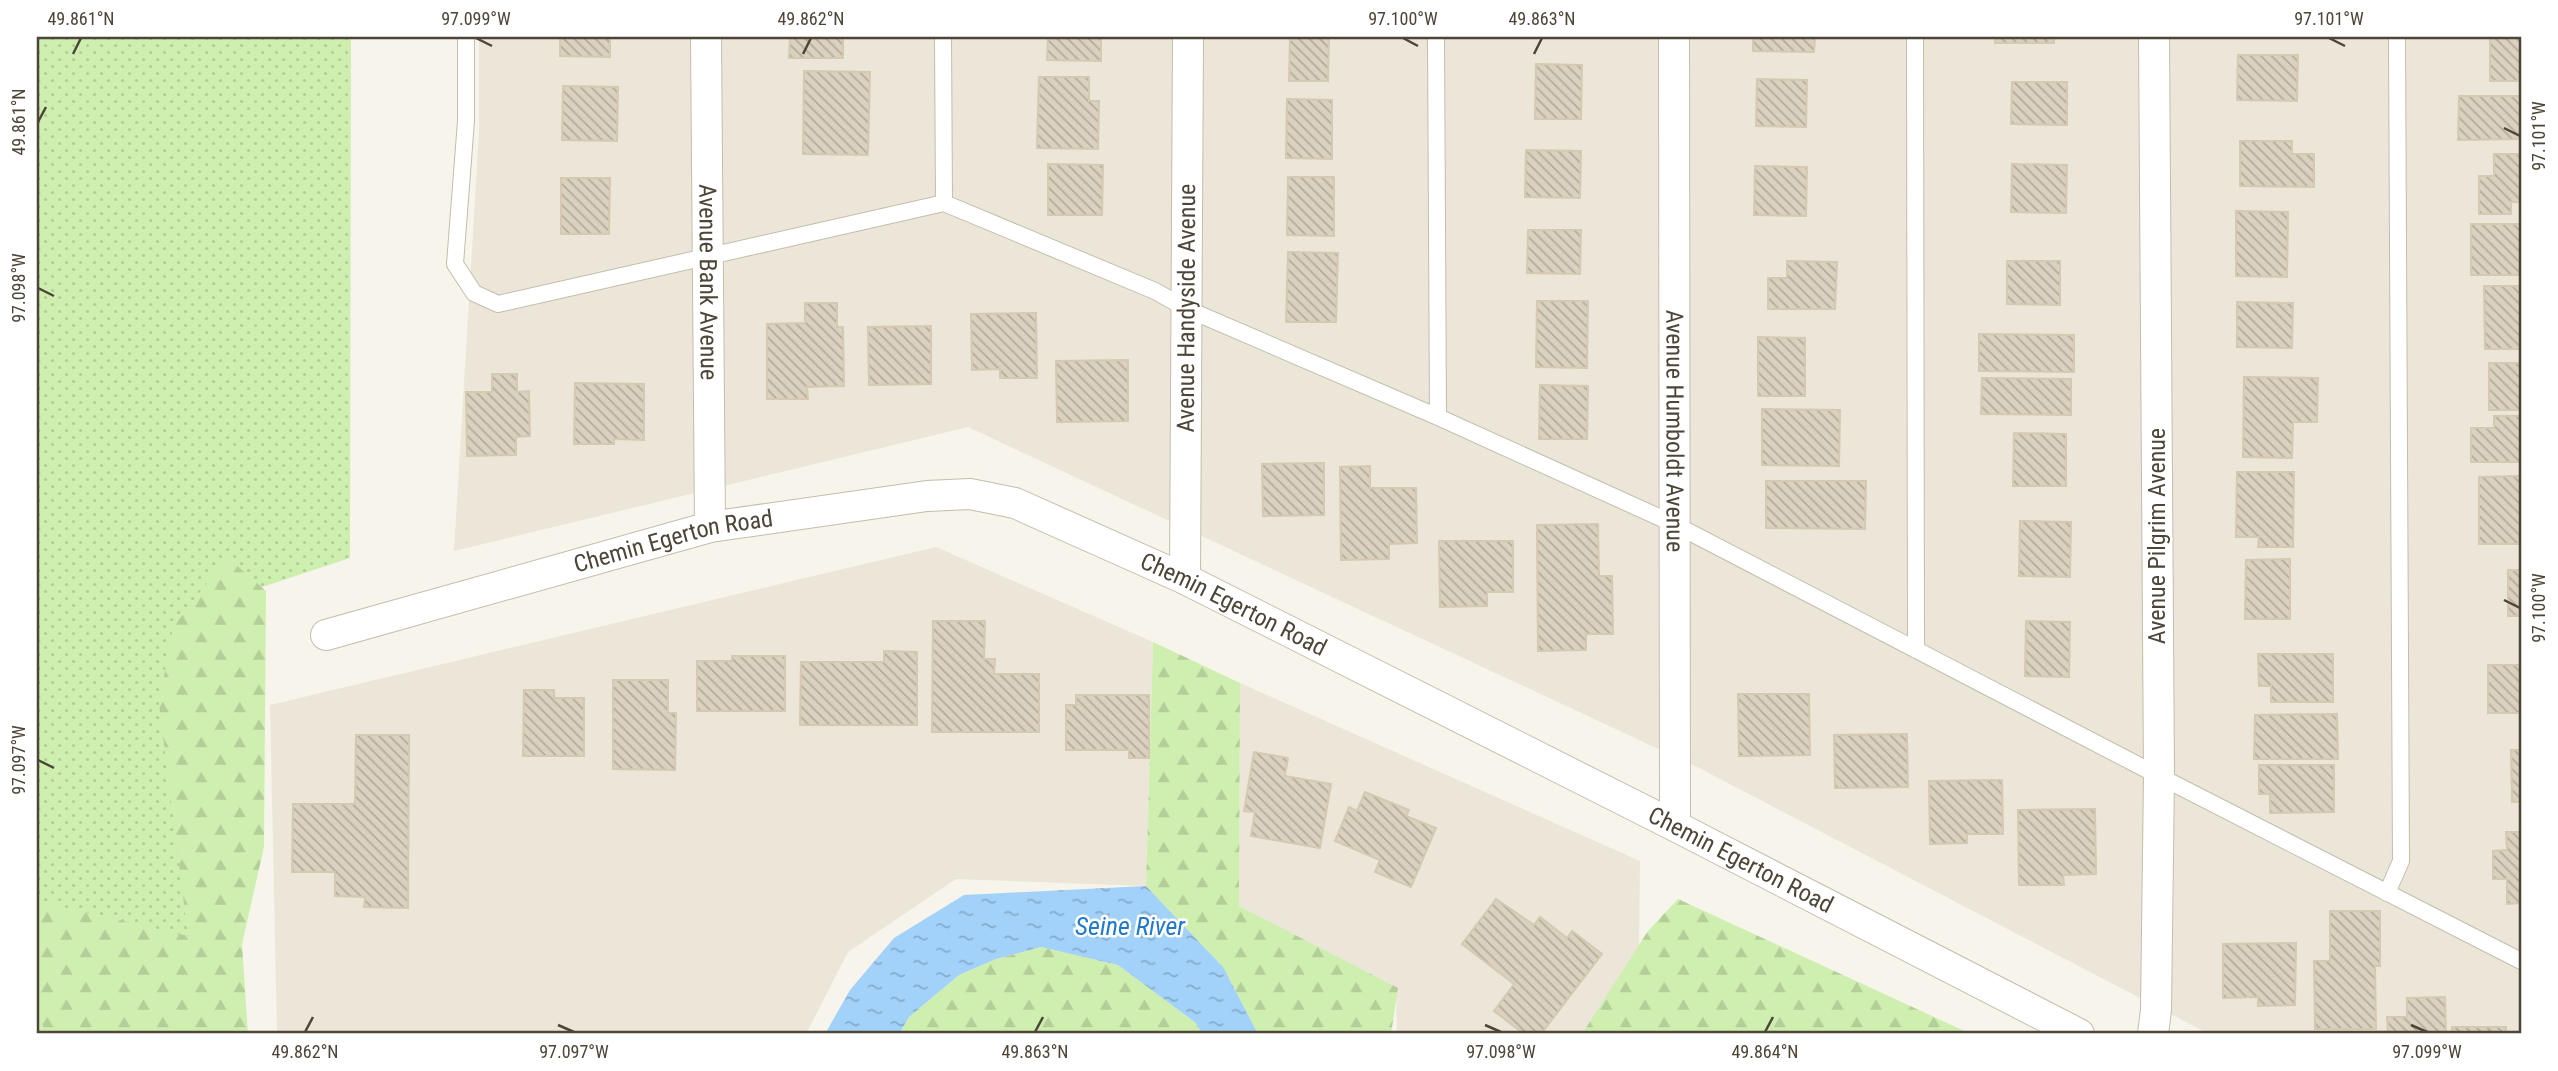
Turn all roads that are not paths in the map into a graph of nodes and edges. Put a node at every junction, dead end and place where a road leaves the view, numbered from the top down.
1 (466, 37) edge
2 (705, 37) edge
3 (943, 37) edge
4 (1188, 37) edge
5 (1436, 37) edge
6 (1674, 37) edge
7 (1916, 37) edge
8 (2154, 37) edge
9 (2397, 37) edge
10 (944, 203) junction
11 (708, 258) junction
12 (1187, 309) junction
13 (1438, 418) junction
14 (1674, 524) junction
15 (710, 527) junction
16 (1185, 579) junction
17 (326, 635) dead end
18 (1916, 650) junction
19 (2159, 776) junction
20 (1675, 826) junction
21 (2387, 893) junction
22 (2521, 961) edge
23 (2079, 1034) edge
24 (2153, 1034) edge

1 - 11 lane
2 - 11 street, Avenue Bank Avenue
3 - 10 lane
4 - 12 street, Avenue Handyside Avenue
5 - 13 lane
6 - 14 street, Avenue Humboldt Avenue
7 - 18 lane
8 - 19 street, Avenue Pilgrim Avenue
9 - 21 lane
10 - 11 lane
10 - 12 lane
11 - 15 street, Avenue Bank Avenue
12 - 13 lane
12 - 16 street, Avenue Handyside Avenue
13 - 14 lane
14 - 18 lane
14 - 20 street, Avenue Humboldt Avenue
15 - 16 street, Chemin Egerton Road
15 - 17 street, Chemin Egerton Road
16 - 20 street, Chemin Egerton Road
18 - 19 lane
19 - 21 lane
19 - 24 street, Avenue Pilgrim Avenue
20 - 23 street, Chemin Egerton Road
21 - 22 lane

